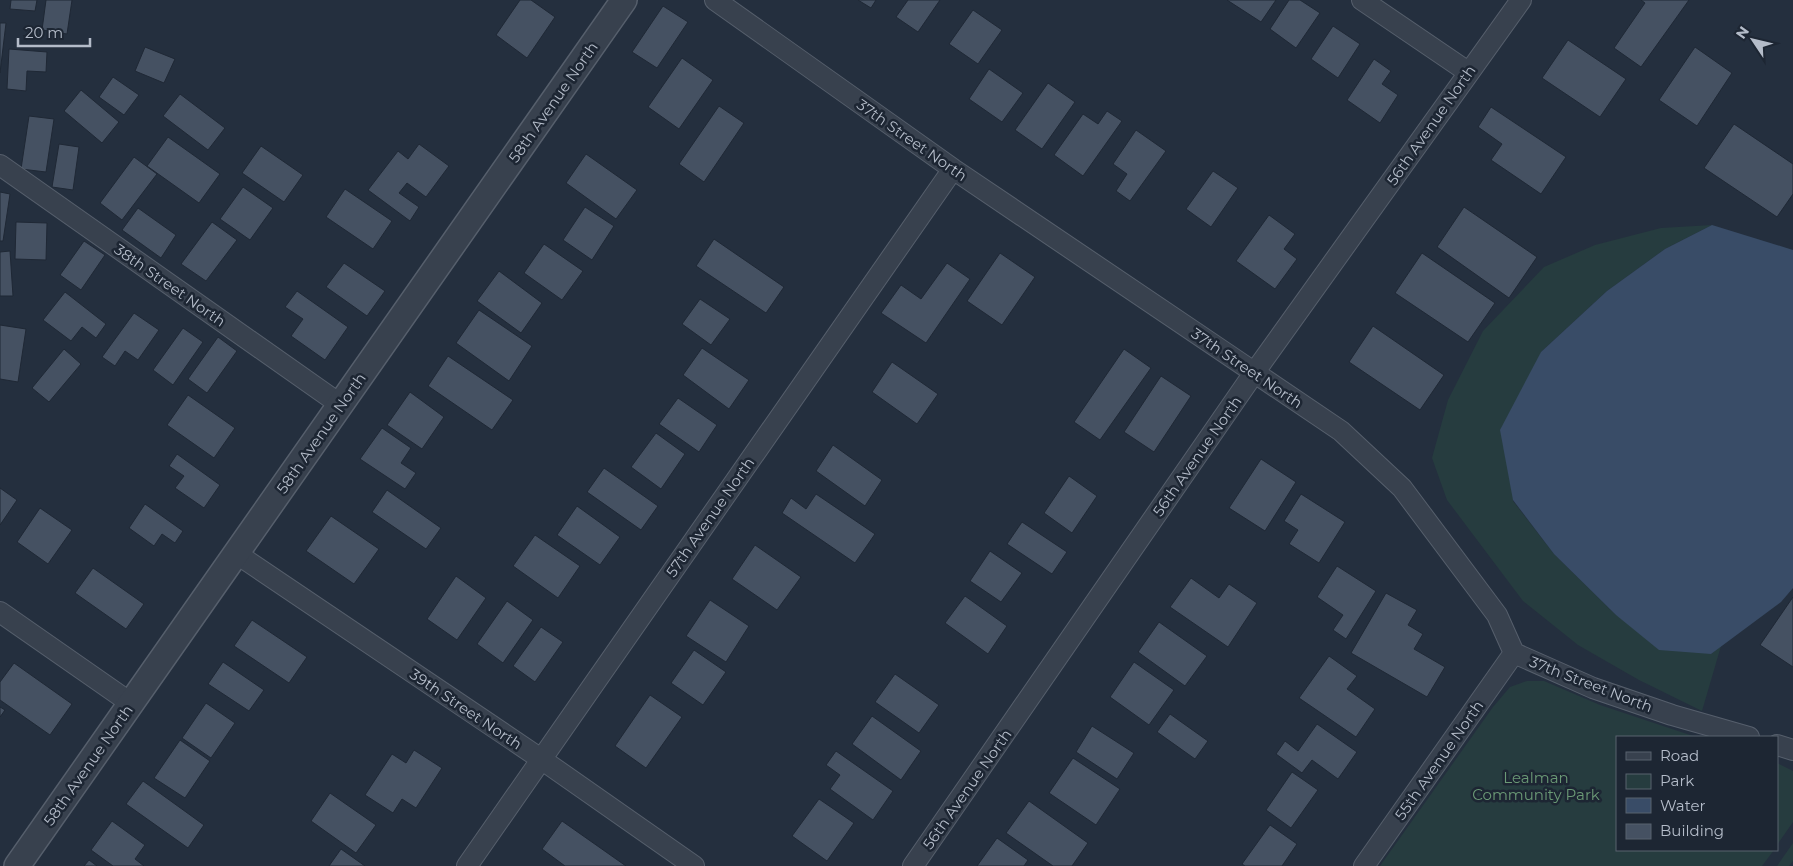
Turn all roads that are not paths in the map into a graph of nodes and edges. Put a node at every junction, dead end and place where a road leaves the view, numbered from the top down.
1 (624, 0) edge
2 (715, 0) edge
3 (1362, 0) edge
4 (1521, 0) edge
5 (1468, 72) junction
6 (0, 166) edge
7 (953, 169) junction
8 (1254, 373) junction
9 (341, 405) junction
10 (236, 554) junction
11 (0, 612) edge
12 (1514, 653) junction
13 (132, 704) junction
14 (1746, 736) edge
15 (1778, 745) edge
16 (1793, 750) edge
17 (541, 759) junction
18 (17, 866) edge
19 (467, 866) edge
20 (694, 866) edge
21 (913, 866) edge
22 (1364, 866) edge

1 - 9 street, 58th Avenue North
2 - 7 street, 37th Street North
3 - 5 street
4 - 5 street, 56th Avenue North
5 - 8 street, 56th Avenue North
6 - 9 street, 38th Street North
7 - 8 street, 37th Street North
7 - 17 street, 57th Avenue North
8 - 12 street, 37th Street North
8 - 21 street, 56th Avenue North
9 - 10 street, 58th Avenue North
10 - 13 street, 58th Avenue North
10 - 17 street, 39th Street North
11 - 13 street
12 - 14 street, 37th Street North
12 - 22 street, 55th Avenue North
13 - 18 street, 58th Avenue North
15 - 16 street
17 - 19 street, 57th Avenue North
17 - 20 street, 39th Street North

